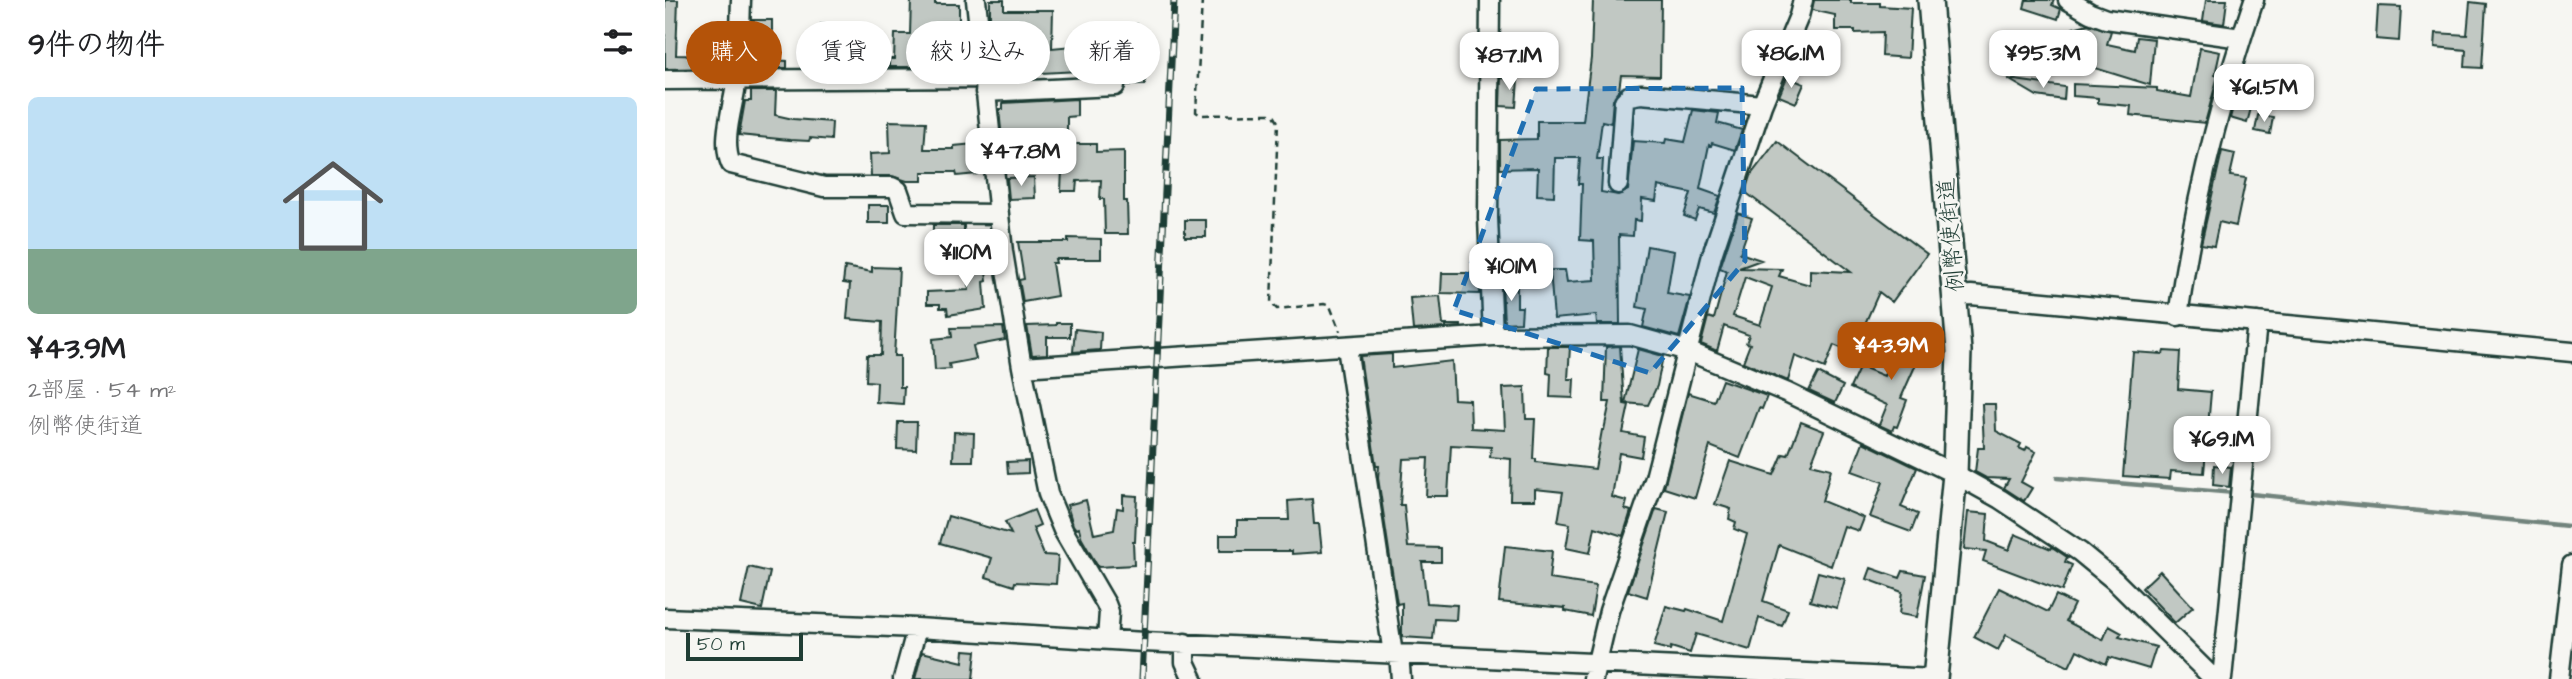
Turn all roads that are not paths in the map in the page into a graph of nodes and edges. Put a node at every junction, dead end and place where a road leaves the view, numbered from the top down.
1 (741, 0) edge
2 (976, 0) edge
3 (1490, 0) edge
4 (1803, 0) edge
5 (1930, 0) edge
6 (2068, 0) edge
7 (2254, 0) edge
8 (740, 21) edge
9 (2241, 38) junction
10 (665, 80) edge
11 (686, 80) edge
12 (782, 81) edge
13 (736, 84) edge
14 (984, 85) junction
15 (1115, 86) dead end
16 (1762, 105) junction
17 (1618, 184) dead end
18 (998, 214) junction
19 (1955, 296) junction
20 (2178, 316) junction
21 (2257, 322) junction
22 (1493, 336) junction
23 (1347, 347) junction
24 (1688, 351) junction
25 (2572, 352) edge
26 (1022, 367) junction
27 (1955, 474) junction
28 (2572, 565) edge
29 (665, 618) edge
30 (917, 628) junction
31 (1107, 640) junction
32 (1185, 643) junction
33 (1396, 654) junction
34 (1595, 671) edge
35 (903, 679) edge
36 (1193, 679) edge
37 (1401, 679) edge
38 (1935, 679) edge
39 (2214, 679) edge
40 (2222, 679) edge
41 (2559, 679) edge

1 - 8 street
2 - 14 street
3 - 22 street
4 - 16 street
5 - 19 main road, 例幣使街道
6 - 9 street
7 - 9 street
9 - 20 street
10 - 11 street
12 - 14 street
13 - 18 street
14 - 15 street
14 - 18 street
16 - 17 street
16 - 24 street
18 - 26 street
19 - 20 street
19 - 27 main road, 例幣使街道
20 - 21 street
21 - 25 street
21 - 40 street
22 - 23 street
22 - 24 street
23 - 26 street
23 - 33 street
24 - 27 street
24 - 34 street
26 - 31 street
27 - 38 main road, 例幣使街道
27 - 39 street
28 - 41 street
29 - 30 street
30 - 31 street
30 - 35 street
31 - 32 street
32 - 33 street
32 - 36 street
33 - 34 street
33 - 37 street
34 - 38 street

